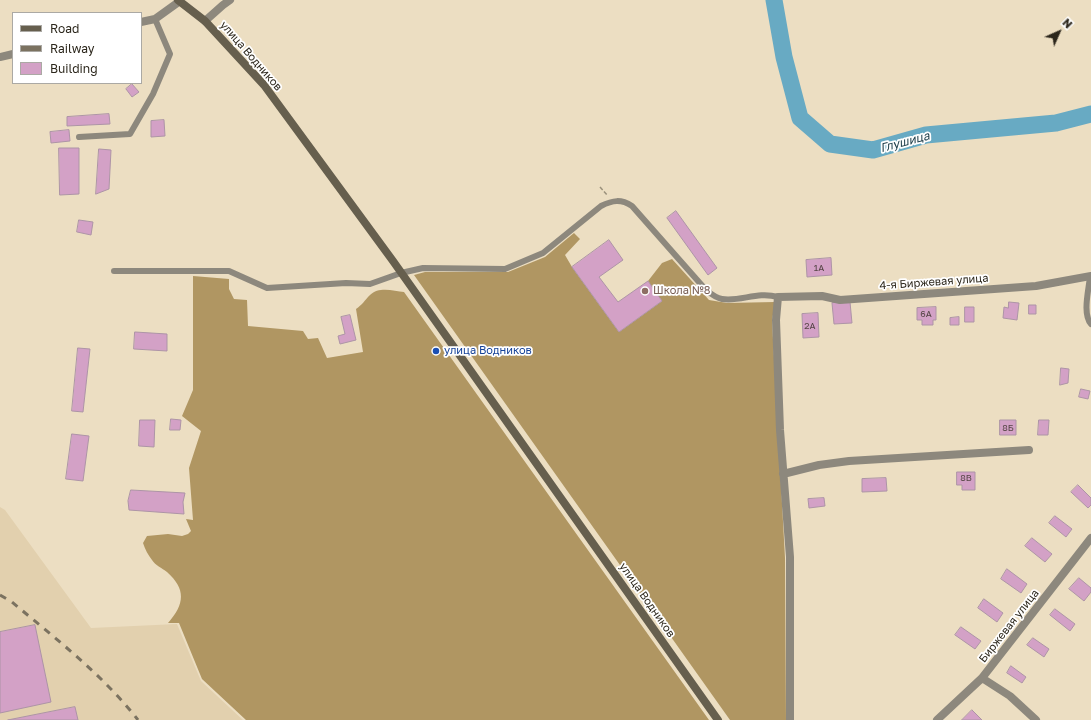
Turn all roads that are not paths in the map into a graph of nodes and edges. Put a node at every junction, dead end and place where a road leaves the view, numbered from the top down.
1 (230, 0) edge
2 (179, 1) edge
3 (155, 19) junction
4 (205, 21) junction
5 (142, 22) edge
6 (12, 54) edge
7 (0, 57) edge
8 (80, 138) dead end
9 (114, 271) dead end
10 (401, 273) junction
11 (1090, 276) edge
12 (778, 297) junction
13 (1091, 324) edge
14 (1029, 450) dead end
15 (783, 474) junction
16 (1091, 538) edge
17 (982, 678) junction
18 (718, 720) edge
19 (790, 720) edge
20 (937, 720) edge
21 (1036, 720) edge

1 - 4 street
2 - 3 street
2 - 4 main road, улица Водников
3 - 5 street
3 - 8 lane
4 - 10 main road, улица Водников
6 - 7 street
9 - 10 lane
10 - 12 lane
10 - 18 main road, улица Водников
11 - 12 street, 4-я Биржевая улица
11 - 13 lane
12 - 15 street
14 - 15 street
15 - 19 street
16 - 17 street, Биржевая улица
17 - 20 street, Биржевая улица
17 - 21 street

